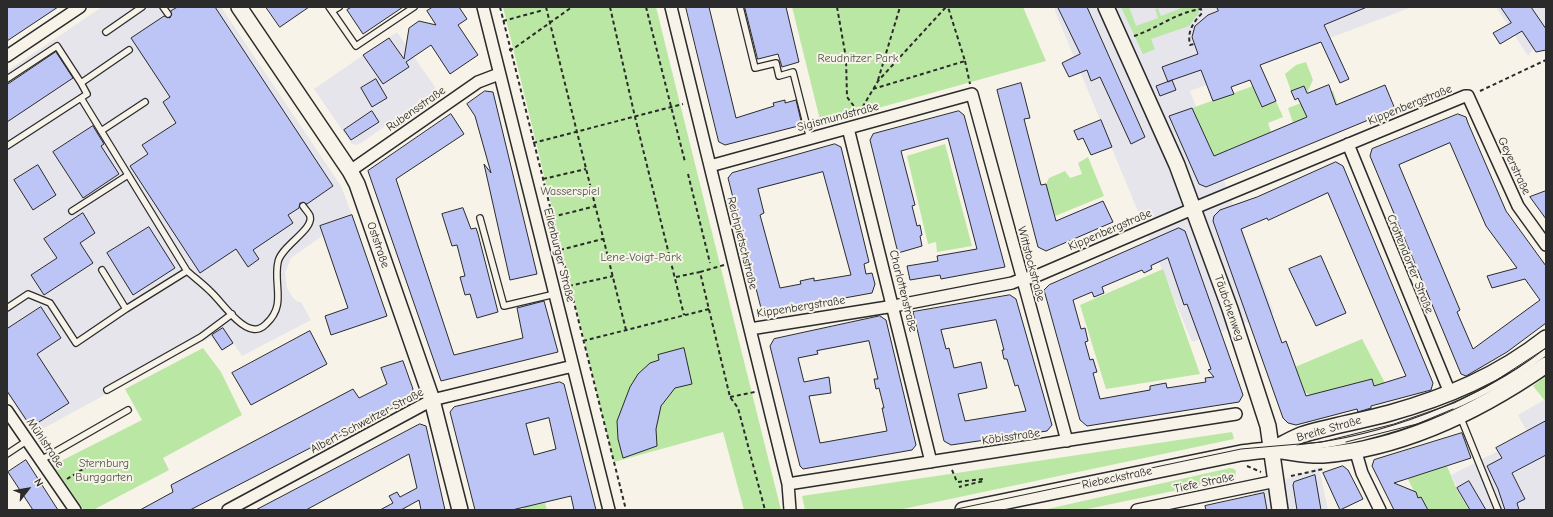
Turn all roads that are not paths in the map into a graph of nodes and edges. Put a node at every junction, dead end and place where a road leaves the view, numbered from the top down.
1 (80, 7) edge
2 (142, 7) edge
3 (163, 7) edge
4 (239, 7) edge
5 (339, 7) edge
6 (414, 7) edge
7 (483, 7) edge
8 (671, 7) edge
9 (740, 7) edge
10 (1106, 7) edge
11 (331, 9) edge
12 (168, 14) dead end
13 (106, 32) dead end
14 (129, 50) dead end
15 (7, 56) edge
16 (499, 74) junction
17 (7, 79) edge
18 (80, 83) junction
19 (972, 94) joint
20 (1465, 96) joint
21 (81, 98) junction
22 (145, 102) dead end
23 (848, 128) junction
24 (101, 131) junction
25 (810, 138) junction
26 (1348, 144) junction
27 (7, 146) edge
28 (710, 166) junction
29 (350, 171) junction
30 (128, 175) junction
31 (303, 206) dead end
32 (1194, 208) junction
33 (72, 211) dead end
34 (480, 218) dead end
35 (1546, 246) edge
36 (102, 270) dead end
37 (187, 271) junction
38 (1022, 279) junction
39 (555, 294) junction
40 (894, 306) junction
41 (7, 308) edge
42 (126, 309) junction
43 (232, 314) junction
44 (750, 329) junction
45 (1546, 338) edge
46 (1546, 352) edge
47 (1546, 365) edge
48 (573, 366) junction
49 (107, 390) dead end
50 (1450, 393) junction
51 (432, 400) junction
52 (128, 410) dead end
53 (7, 411) edge
54 (1236, 414) dead end
55 (1459, 415) junction
56 (28, 440) junction
57 (1067, 442) junction
58 (1355, 449) junction
59 (1271, 450) junction
60 (7, 454) edge
61 (41, 460) junction
62 (931, 462) junction
63 (1271, 477) junction
64 (788, 484) junction
65 (75, 510) edge
66 (228, 510) edge
67 (460, 510) edge
68 (609, 510) edge
69 (790, 510) edge
70 (963, 510) edge
71 (1137, 510) edge
72 (1280, 510) edge
73 (1380, 510) edge
74 (1498, 510) edge

1 - 15 street
2 - 13 lane
3 - 12 lane
4 - 29 street, Oststraße
5 - 11 lane
6 - 11 lane
7 - 16 street, Eilenburger Straße
8 - 28 street, Reichpietschstraße
9 - 25 lane
10 - 32 street, Täubchenweg
14 - 18 lane
16 - 29 street, Rubensstraße
16 - 39 street, Eilenburger Straße
17 - 18 lane
18 - 21 lane
19 - 23 street, Sigismundstraße
19 - 38 street, Wittstockstraße
20 - 26 street, Kippenbergstraße
20 - 35 street, Geyerstraße
21 - 24 lane
21 - 27 lane
22 - 24 lane
23 - 25 street, Sigismundstraße
23 - 40 street, Charlottenstraße
24 - 30 lane
25 - 28 street, Sigismundstraße
26 - 32 street, Kippenbergstraße
26 - 50 street, Crottendorfer Straße
28 - 44 street, Reichpietschstraße
29 - 51 street, Oststraße
30 - 33 lane
30 - 37 lane
31 - 43 lane
32 - 38 street, Kippenbergstraße
32 - 59 street, Täubchenweg
34 - 39 lane
36 - 42 lane
37 - 42 lane
37 - 43 lane
38 - 40 street, Kippenbergstraße
38 - 57 street, Wittstockstraße
39 - 48 street, Eilenburger Straße
40 - 44 street, Kippenbergstraße
40 - 62 street, Charlottenstraße
41 - 42 lane
43 - 49 lane
44 - 64 street, Reichpietschstraße
45 - 50 street, Breite Straße
46 - 59 lane
47 - 55 street, Breite Straße
48 - 51 street, Albert-Schweitzer-Straße
48 - 68 street, Eilenburger Straße
50 - 59 street, Breite Straße
51 - 66 street, Albert-Schweitzer-Straße
51 - 67 street, Oststraße
52 - 61 lane
53 - 56 street, Mühlstraße
54 - 57 street, Köbisstraße
55 - 58 street, Breite Straße
55 - 74 lane
56 - 60 lane
56 - 61 street, Mühlstraße
57 - 62 street, Köbisstraße
58 - 59 street, Breite Straße
58 - 73 street
59 - 63 street, Täubchenweg
59 - 70 street, Riebeckstraße
61 - 65 street, Mühlstraße
62 - 64 street, Köbisstraße
63 - 71 street, Tiefe Straße
63 - 72 street, Täubchenweg
64 - 69 street, Reichpietschstraße

